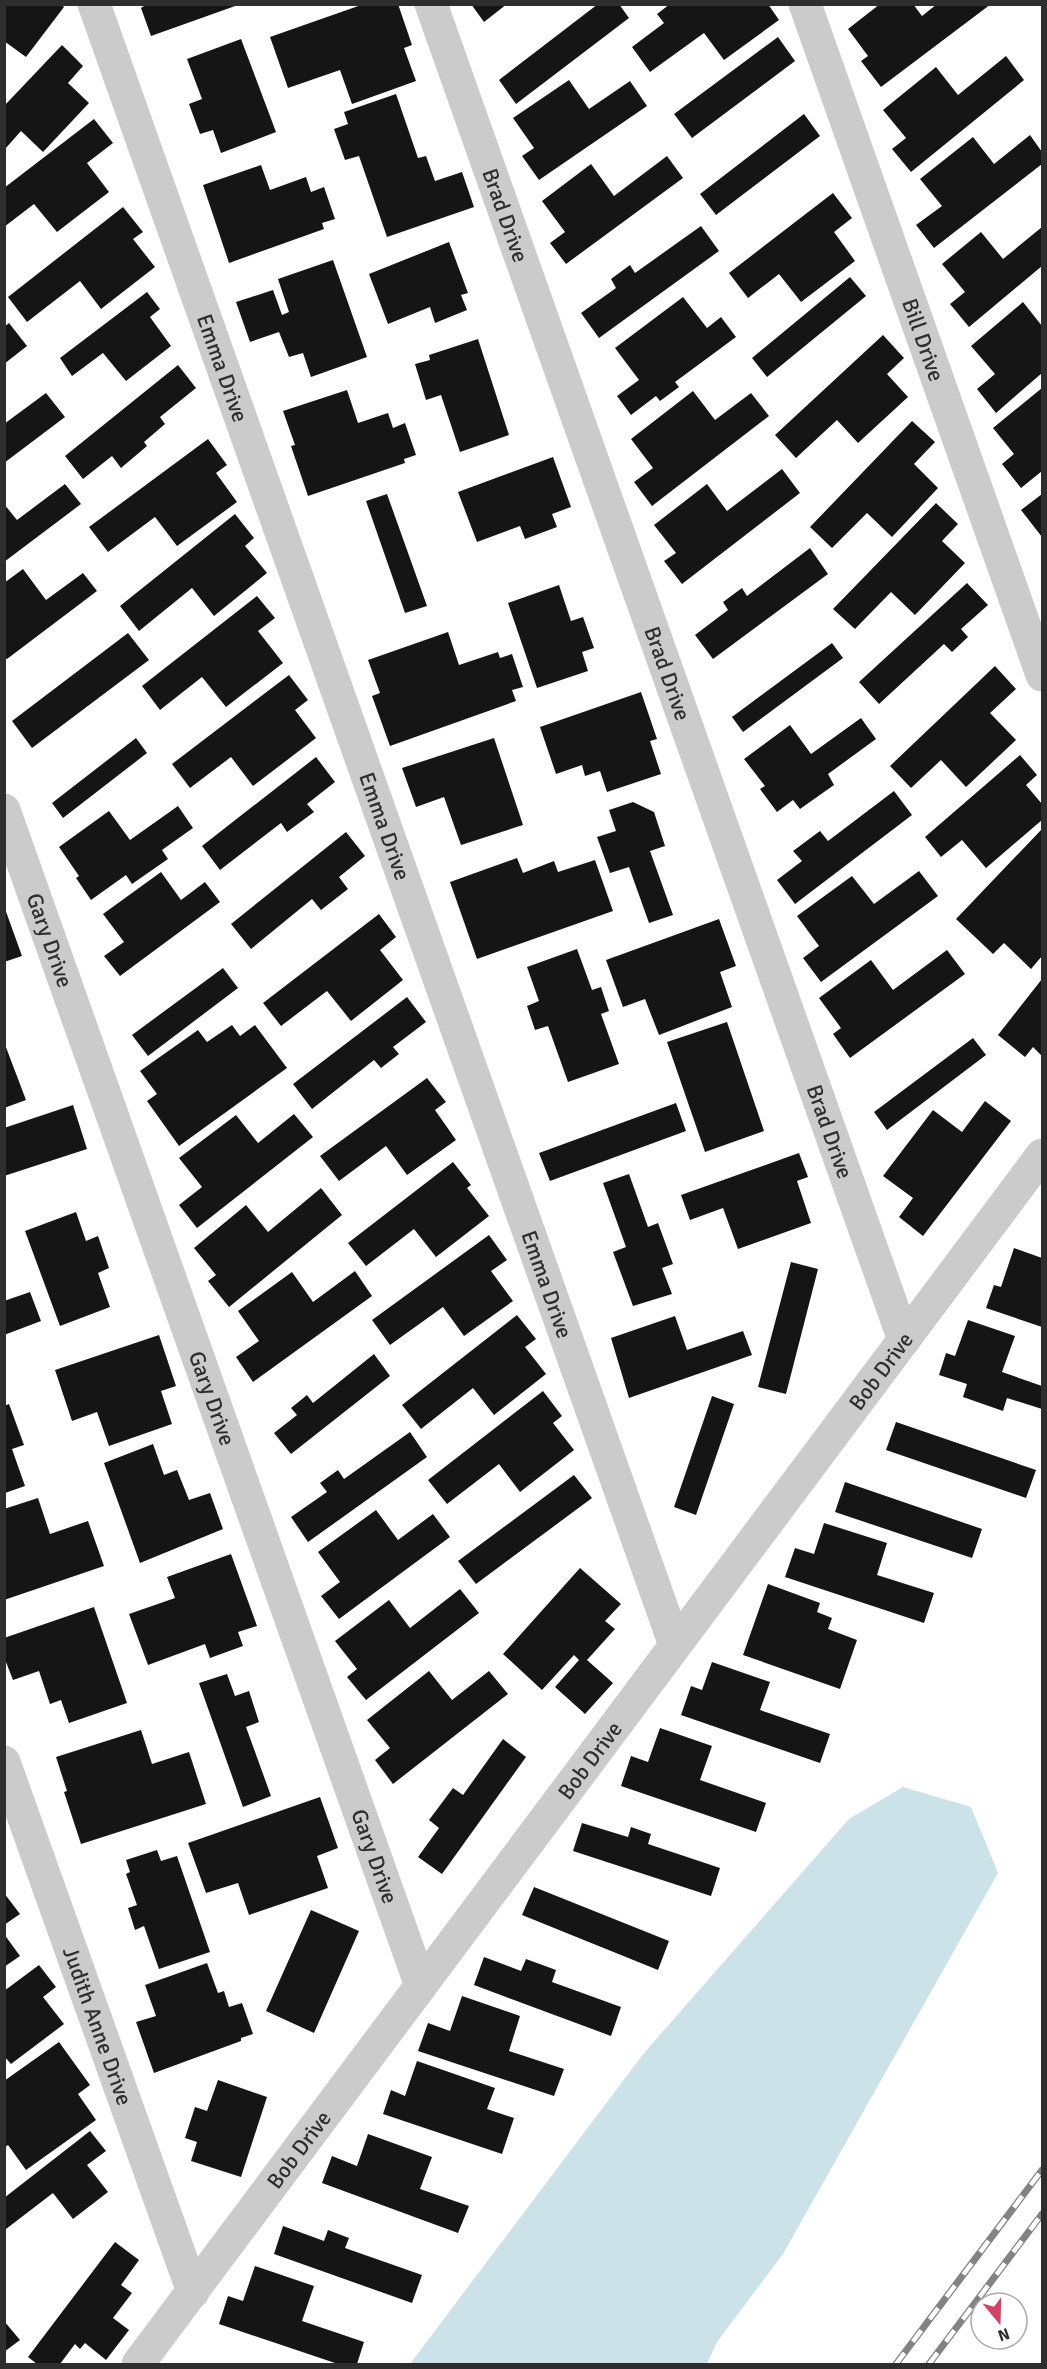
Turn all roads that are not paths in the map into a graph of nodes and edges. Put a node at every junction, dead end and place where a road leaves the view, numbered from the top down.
1 (94, 4) edge
2 (430, 4) edge
3 (805, 4) edge
4 (1042, 675) edge
5 (4, 810) edge
6 (1042, 1155) edge
7 (904, 1340) junction
8 (675, 1645) junction
9 (4, 1762) edge
10 (421, 1986) junction
11 (193, 2292) junction
12 (138, 2364) edge

1 - 8 street, Emma Drive
2 - 7 street, Brad Drive
3 - 4 street, Bill Drive
5 - 10 street, Gary Drive
6 - 7 street, Bob Drive
7 - 8 street, Bob Drive
8 - 10 street, Bob Drive
9 - 11 street, Judith Anne Drive
10 - 11 street, Bob Drive
11 - 12 street, Bob Drive

